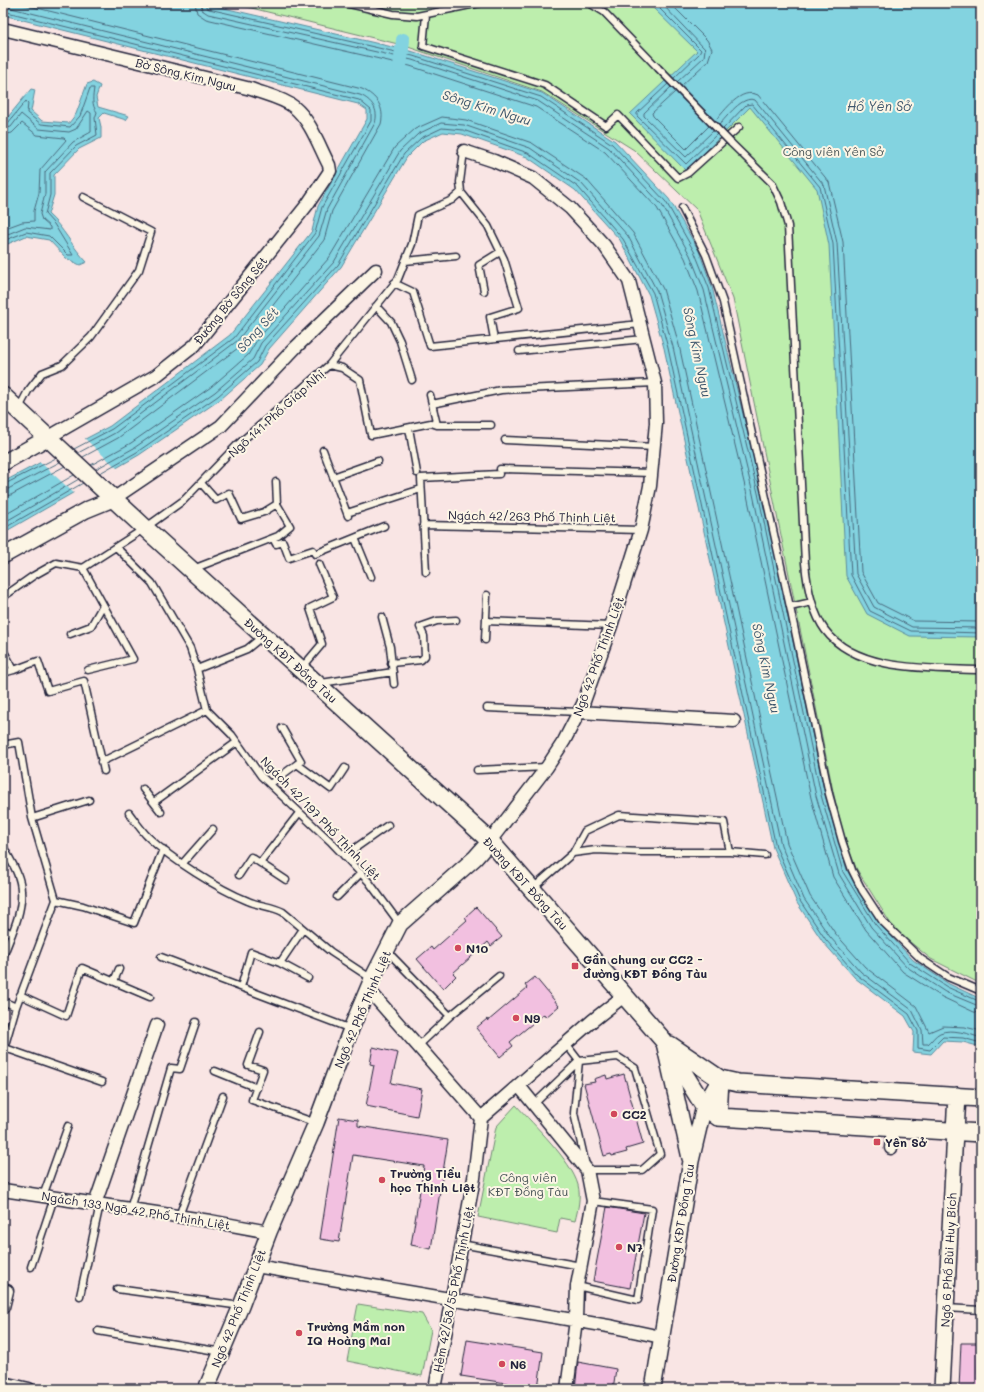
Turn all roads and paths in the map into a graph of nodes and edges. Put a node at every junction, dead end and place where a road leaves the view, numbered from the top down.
1 (346, 3) edge
2 (480, 3) edge
3 (589, 3) edge
4 (426, 15) junction
5 (3, 29) edge
6 (739, 127) dead end
7 (464, 151) joint
8 (330, 171) joint
9 (461, 192) junction
10 (83, 197) dead end
11 (682, 208) dead end
12 (500, 252) junction
13 (456, 256) dead end
14 (405, 261) junction
15 (376, 270) dead end
16 (394, 283) junction
17 (484, 291) dead end
18 (376, 306) junction
19 (640, 324) junction
20 (494, 339) junction
21 (644, 339) junction
22 (519, 351) dead end
23 (329, 365) junction
24 (412, 380) dead end
25 (655, 383) junction
26 (430, 395) dead end
27 (3, 396) edge
28 (432, 404) junction
29 (18, 410) junction
30 (437, 425) junction
31 (491, 425) dead end
32 (409, 428) junction
33 (52, 440) junction
34 (505, 440) dead end
35 (655, 447) junction
36 (323, 450) dead end
37 (378, 461) dead end
38 (3, 463) edge
39 (652, 473) junction
40 (419, 476) junction
41 (333, 477) junction
42 (276, 482) dead end
43 (201, 483) junction
44 (421, 489) junction
45 (113, 499) junction
46 (277, 504) junction
47 (423, 524) junction
48 (384, 526) dead end
49 (145, 528) junction
50 (641, 530) junction
51 (276, 537) junction
52 (355, 538) junction
53 (116, 547) junction
54 (3, 556) edge
55 (318, 564) dead end
56 (83, 568) junction
57 (190, 570) junction
58 (426, 572) dead end
59 (371, 577) dead end
60 (487, 595) dead end
61 (3, 597) edge
62 (812, 602) junction
63 (103, 605) junction
64 (790, 607) junction
65 (382, 617) dead end
66 (456, 620) dead end
67 (486, 621) junction
68 (611, 626) junction
69 (70, 634) dead end
70 (264, 636) junction
71 (485, 640) dead end
72 (3, 650) edge
73 (391, 663) junction
74 (197, 668) junction
75 (301, 669) junction
76 (14, 670) junction
77 (88, 670) dead end
78 (981, 670) edge
79 (393, 672) junction
80 (3, 673) edge
81 (317, 683) junction
82 (394, 684) dead end
83 (487, 708) dead end
84 (206, 710) junction
85 (579, 712) junction
86 (734, 721) dead end
87 (282, 728) dead end
88 (236, 742) junction
89 (3, 745) edge
90 (101, 762) junction
91 (297, 764) junction
92 (547, 767) junction
93 (345, 768) dead end
94 (477, 770) dead end
95 (104, 771) dead end
96 (270, 784) junction
97 (143, 789) dead end
98 (89, 800) dead end
99 (154, 802) junction
100 (161, 812) dead end
101 (129, 813) dead end
102 (299, 813) junction
103 (32, 818) junction
104 (388, 825) dead end
105 (212, 829) dead end
106 (490, 841) junction
107 (3, 846) edge
108 (163, 849) junction
109 (730, 852) junction
110 (573, 853) junction
111 (765, 855) dead end
112 (344, 856) junction
113 (183, 863) junction
114 (260, 863) junction
115 (361, 873) junction
116 (239, 876) dead end
117 (286, 880) dead end
118 (532, 889) junction
119 (337, 897) dead end
120 (56, 900) junction
121 (400, 924) junction
122 (3, 929) edge
123 (303, 929) junction
124 (12, 934) junction
125 (387, 951) junction
126 (3, 956) edge
127 (161, 957) dead end
128 (280, 963) junction
129 (119, 969) dead end
130 (499, 976) dead end
131 (308, 978) dead end
132 (114, 981) junction
133 (370, 984) junction
134 (241, 987) junction
135 (981, 991) edge
136 (20, 995) junction
137 (624, 995) junction
138 (150, 997) dead end
139 (3, 1001) edge
140 (16, 1007) junction
141 (66, 1016) junction
142 (450, 1016) junction
143 (70, 1022) dead end
144 (196, 1022) dead end
145 (157, 1025) dead end
146 (351, 1029) junction
147 (260, 1032) dead end
148 (663, 1040) junction
149 (566, 1044) junction
150 (418, 1046) junction
151 (4, 1050) edge
152 (579, 1061) junction
153 (215, 1072) dead end
154 (720, 1079) junction
155 (102, 1082) dead end
156 (519, 1086) junction
157 (257, 1088) junction
158 (223, 1096) dead end
159 (957, 1096) junction
160 (981, 1098) edge
161 (533, 1105) junction
162 (704, 1106) junction
163 (718, 1117) junction
164 (481, 1118) junction
165 (316, 1123) junction
166 (68, 1126) dead end
167 (893, 1128) junction
168 (955, 1131) junction
169 (981, 1133) edge
170 (891, 1148) dead end
171 (691, 1161) junction
172 (587, 1170) junction
173 (3, 1190) edge
174 (49, 1197) junction
175 (593, 1201) junction
176 (97, 1204) junction
177 (130, 1209) junction
178 (179, 1216) junction
179 (269, 1232) junction
180 (461, 1244) junction
181 (256, 1266) junction
182 (581, 1266) junction
183 (30, 1267) dead end
184 (577, 1286) junction
185 (118, 1289) dead end
186 (6, 1291) dead end
187 (80, 1296) dead end
188 (450, 1299) junction
189 (241, 1306) junction
190 (3, 1307) edge
191 (946, 1308) junction
192 (981, 1310) edge
193 (576, 1320) junction
194 (98, 1331) dead end
195 (661, 1338) junction
196 (222, 1352) junction
197 (3, 1383) edge
198 (29, 1389) edge
199 (206, 1389) edge
200 (435, 1389) edge
201 (567, 1389) edge
202 (653, 1389) edge
203 (942, 1389) edge

1 - 4 lane
2 - 4 lane
3 - 62 lane, bridge
4 - 6 lane
5 - 8 street, Bờ Sông Kim Ngưu
7 - 9 lane
7 - 19 street, Ngõ 42 Phố Thịnh Liệt
8 - 33 street, Đường Bờ Sông Sét
9 - 12 lane
9 - 14 lane, Ngõ 141 Phố Giáp Nhị
10 - 29 lane
11 - 64 lane
12 - 17 lane
12 - 20 lane
13 - 14 lane
14 - 16 lane, Ngõ 141 Phố Giáp Nhị
15 - 45 street
16 - 18 lane, Ngõ 141 Phố Giáp Nhị
16 - 20 lane
18 - 23 lane, Ngõ 141 Phố Giáp Nhị
18 - 24 lane
19 - 20 lane
19 - 21 street, Ngõ 42 Phố Thịnh Liệt
21 - 22 lane
21 - 25 street, Ngõ 42 Phố Thịnh Liệt
23 - 32 lane
23 - 43 lane, Ngõ 141 Phố Giáp Nhị
25 - 28 lane
25 - 35 street, Ngõ 42 Phố Thịnh Liệt
26 - 28 lane
27 - 29 main road
28 - 30 lane
29 - 33 main road
30 - 31 lane
30 - 32 lane
32 - 40 lane
33 - 38 street, Đường Bờ Sông Sét
33 - 45 main road, Đường KĐT Đồng Tàu
34 - 35 lane
35 - 39 street, Ngõ 42 Phố Thịnh Liệt
36 - 41 lane
37 - 41 lane
39 - 40 lane
39 - 50 street, Ngõ 42 Phố Thịnh Liệt
40 - 44 lane
41 - 44 lane
42 - 46 lane
43 - 46 lane
43 - 49 lane, Ngõ 141 Phố Giáp Nhị
44 - 47 lane
45 - 49 main road, Đường KĐT Đồng Tàu
45 - 54 street
46 - 51 lane
47 - 50 lane, Ngách 42/263 Phố Thịnh Liệt
47 - 58 lane
48 - 52 lane
49 - 53 lane, Ngõ 141 Phố Giáp Nhị
49 - 57 main road, Đường KĐT Đồng Tàu
50 - 68 street, Ngõ 42 Phố Thịnh Liệt
51 - 52 lane
51 - 57 lane
52 - 59 lane
53 - 56 lane, Ngõ 141 Phố Giáp Nhị
53 - 74 lane
55 - 75 lane
56 - 61 lane
56 - 63 lane
57 - 70 main road, Đường KĐT Đồng Tàu
60 - 67 lane
62 - 64 lane
62 - 78 lane
63 - 69 lane
63 - 77 lane
64 - 135 lane
65 - 73 lane
66 - 73 lane
67 - 68 lane
67 - 71 lane
68 - 85 street, Ngõ 42 Phố Thịnh Liệt
70 - 74 lane
70 - 75 main road, Đường KĐT Đồng Tàu
72 - 76 lane
73 - 79 lane
74 - 84 lane
75 - 81 main road, Đường KĐT Đồng Tàu
76 - 80 lane
76 - 90 lane
79 - 81 lane
79 - 82 lane
81 - 106 main road, Đường KĐT Đồng Tàu
83 - 85 lane
84 - 88 lane, Ngách 42/197 Phố Thịnh Liệt
84 - 90 lane
85 - 86 street
85 - 92 street, Ngõ 42 Phố Thịnh Liệt
87 - 91 lane
88 - 96 lane, Ngách 42/197 Phố Thịnh Liệt
88 - 99 lane
89 - 103 lane
90 - 95 lane
91 - 93 lane
91 - 96 lane
92 - 94 lane
92 - 106 street, Ngõ 42 Phố Thịnh Liệt
96 - 102 lane, Ngách 42/197 Phố Thịnh Liệt
97 - 99 lane
98 - 103 lane
99 - 100 lane
101 - 108 lane
102 - 112 lane, Ngách 42/197 Phố Thịnh Liệt
102 - 114 lane
103 - 120 lane
104 - 112 lane
105 - 113 lane
106 - 118 main road, Đường KĐT Đồng Tàu
106 - 121 street, Ngõ 42 Phố Thịnh Liệt
107 - 124 lane
108 - 113 lane
108 - 120 lane
109 - 110 lane
109 - 110 lane
109 - 111 lane
110 - 118 lane
112 - 115 lane, Ngách 42/197 Phố Thịnh Liệt
113 - 123 lane
114 - 116 lane
114 - 117 lane
115 - 119 lane
115 - 121 lane, Ngách 42/197 Phố Thịnh Liệt
118 - 137 main road, Đường KĐT Đồng Tàu
120 - 136 lane
121 - 125 street, Ngõ 42 Phố Thịnh Liệt
122 - 124 lane
123 - 128 lane
123 - 133 lane
124 - 126 lane
125 - 133 street, Ngõ 42 Phố Thịnh Liệt
125 - 142 lane
127 - 134 lane
128 - 131 lane
128 - 134 lane
129 - 132 lane
130 - 142 lane
132 - 138 lane
132 - 141 lane
133 - 146 street, Ngõ 42 Phố Thịnh Liệt
133 - 150 street
134 - 146 lane
136 - 140 lane
136 - 141 lane
137 - 148 main road, Đường KĐT Đồng Tàu
137 - 149 street
139 - 140 lane
140 - 151 lane
141 - 143 lane
142 - 150 lane
144 - 177 lane
145 - 176 street
146 - 165 street, Ngõ 42 Phố Thịnh Liệt
147 - 157 lane
148 - 154 main road
148 - 162 main road
148 - 171 street, Đường KĐT Đồng Tàu
149 - 152 lane
149 - 156 street
150 - 164 street
151 - 155 lane
152 - 161 lane
152 - 172 lane
152 - 172 lane
153 - 157 lane
154 - 159 main road
154 - 162 street
154 - 163 main road
156 - 161 street
156 - 164 street
157 - 165 lane
158 - 178 lane
159 - 160 main road
159 - 168 main road
161 - 172 street
162 - 163 main road
162 - 171 street
163 - 167 main road
163 - 171 street
164 - 180 street, Hẻm 42/58/55 Phố Thịnh Liệt
165 - 179 street, Ngõ 42 Phố Thịnh Liệt
166 - 174 lane
167 - 168 main road
167 - 170 street
168 - 169 main road
168 - 191 street, Ngõ 6 Phố Bùi Huy Bích
171 - 195 street, Đường KĐT Đồng Tàu
172 - 175 street
173 - 174 street, Ngách 133 Ngõ 42 Phố Thịnh Liệt
174 - 176 street, Ngách 133 Ngõ 42 Phố Thịnh Liệt
174 - 183 lane
175 - 182 street
175 - 184 lane
176 - 177 street, Ngách 133 Ngõ 42 Phố Thịnh Liệt
176 - 187 lane
177 - 178 street, Ngách 133 Ngõ 42 Phố Thịnh Liệt
178 - 179 street, Ngách 133 Ngõ 42 Phố Thịnh Liệt
179 - 181 street, Ngõ 42 Phố Thịnh Liệt
180 - 182 lane
180 - 188 street, Hẻm 42/58/55 Phố Thịnh Liệt
181 - 188 street
181 - 189 street, Ngõ 42 Phố Thịnh Liệt
182 - 184 street
184 - 193 street
185 - 189 lane
186 - 190 street
188 - 193 street
188 - 200 street, Hẻm 42/58/55 Phố Thịnh Liệt
189 - 196 street, Ngõ 42 Phố Thịnh Liệt
191 - 192 lane
191 - 203 street, Ngõ 6 Phố Bùi Huy Bích
193 - 195 street
193 - 201 street
194 - 196 lane
195 - 202 street, Đường KĐT Đồng Tàu
196 - 199 street, Ngõ 42 Phố Thịnh Liệt
197 - 198 street

